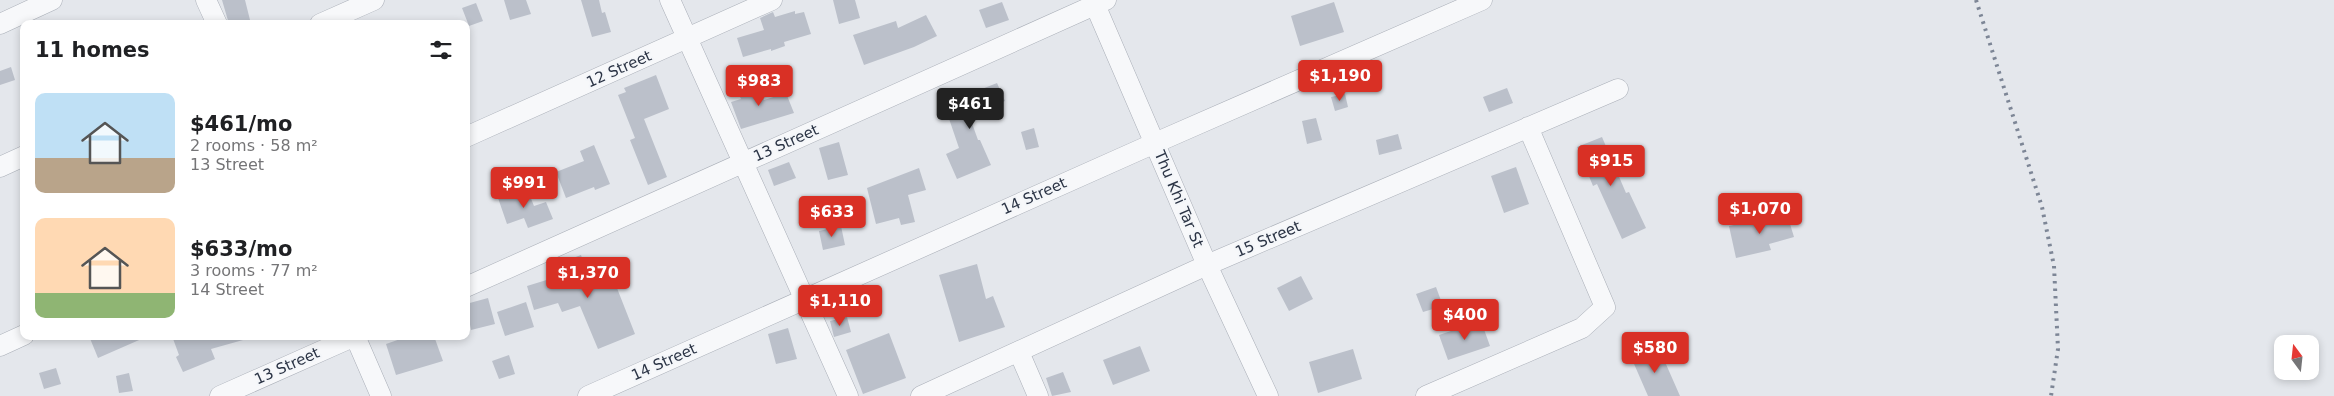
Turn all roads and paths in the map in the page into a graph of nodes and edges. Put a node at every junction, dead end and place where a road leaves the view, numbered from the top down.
1 (52, 0) edge
2 (206, 0) edge
3 (374, 0) edge
4 (670, 0) edge
5 (772, 0) edge
6 (1482, 0) edge
7 (1098, 2) edge
8 (215, 20) edge
9 (329, 20) edge
10 (0, 24) edge
11 (687, 38) junction
12 (1618, 89) dead end
13 (1528, 127) junction
14 (470, 135) edge
15 (1155, 143) junction
16 (20, 158) edge
17 (743, 163) junction
18 (0, 167) edge
19 (1207, 265) junction
20 (470, 285) edge
21 (804, 299) junction
22 (20, 337) edge
23 (346, 340) edge
24 (357, 340) edge
25 (0, 346) edge
26 (1019, 352) junction
27 (220, 396) edge
28 (381, 396) edge
29 (588, 396) edge
30 (848, 396) edge
31 (921, 396) edge
32 (1038, 396) edge
33 (1268, 396) edge
34 (1426, 396) edge

1 - 10 street
2 - 8 street
3 - 9 street
4 - 11 street
5 - 11 street, 12 Street
6 - 15 street, 14 Street
7 - 15 street, Thu Khi Tar St
7 - 17 street, 13 Street
11 - 14 street, 12 Street
11 - 17 street
12 - 13 street, 15 Street
13 - 19 street, 15 Street
13 - 34 street
15 - 19 street, Thu Khi Tar St
15 - 21 street, 14 Street
16 - 18 street
17 - 20 street, 13 Street
17 - 21 street
19 - 26 street, 15 Street
19 - 33 street, Thu Khi Tar St
21 - 29 street, 14 Street
21 - 30 street
22 - 25 street
23 - 27 street, 13 Street
24 - 28 street
26 - 31 street, 15 Street
26 - 32 street

